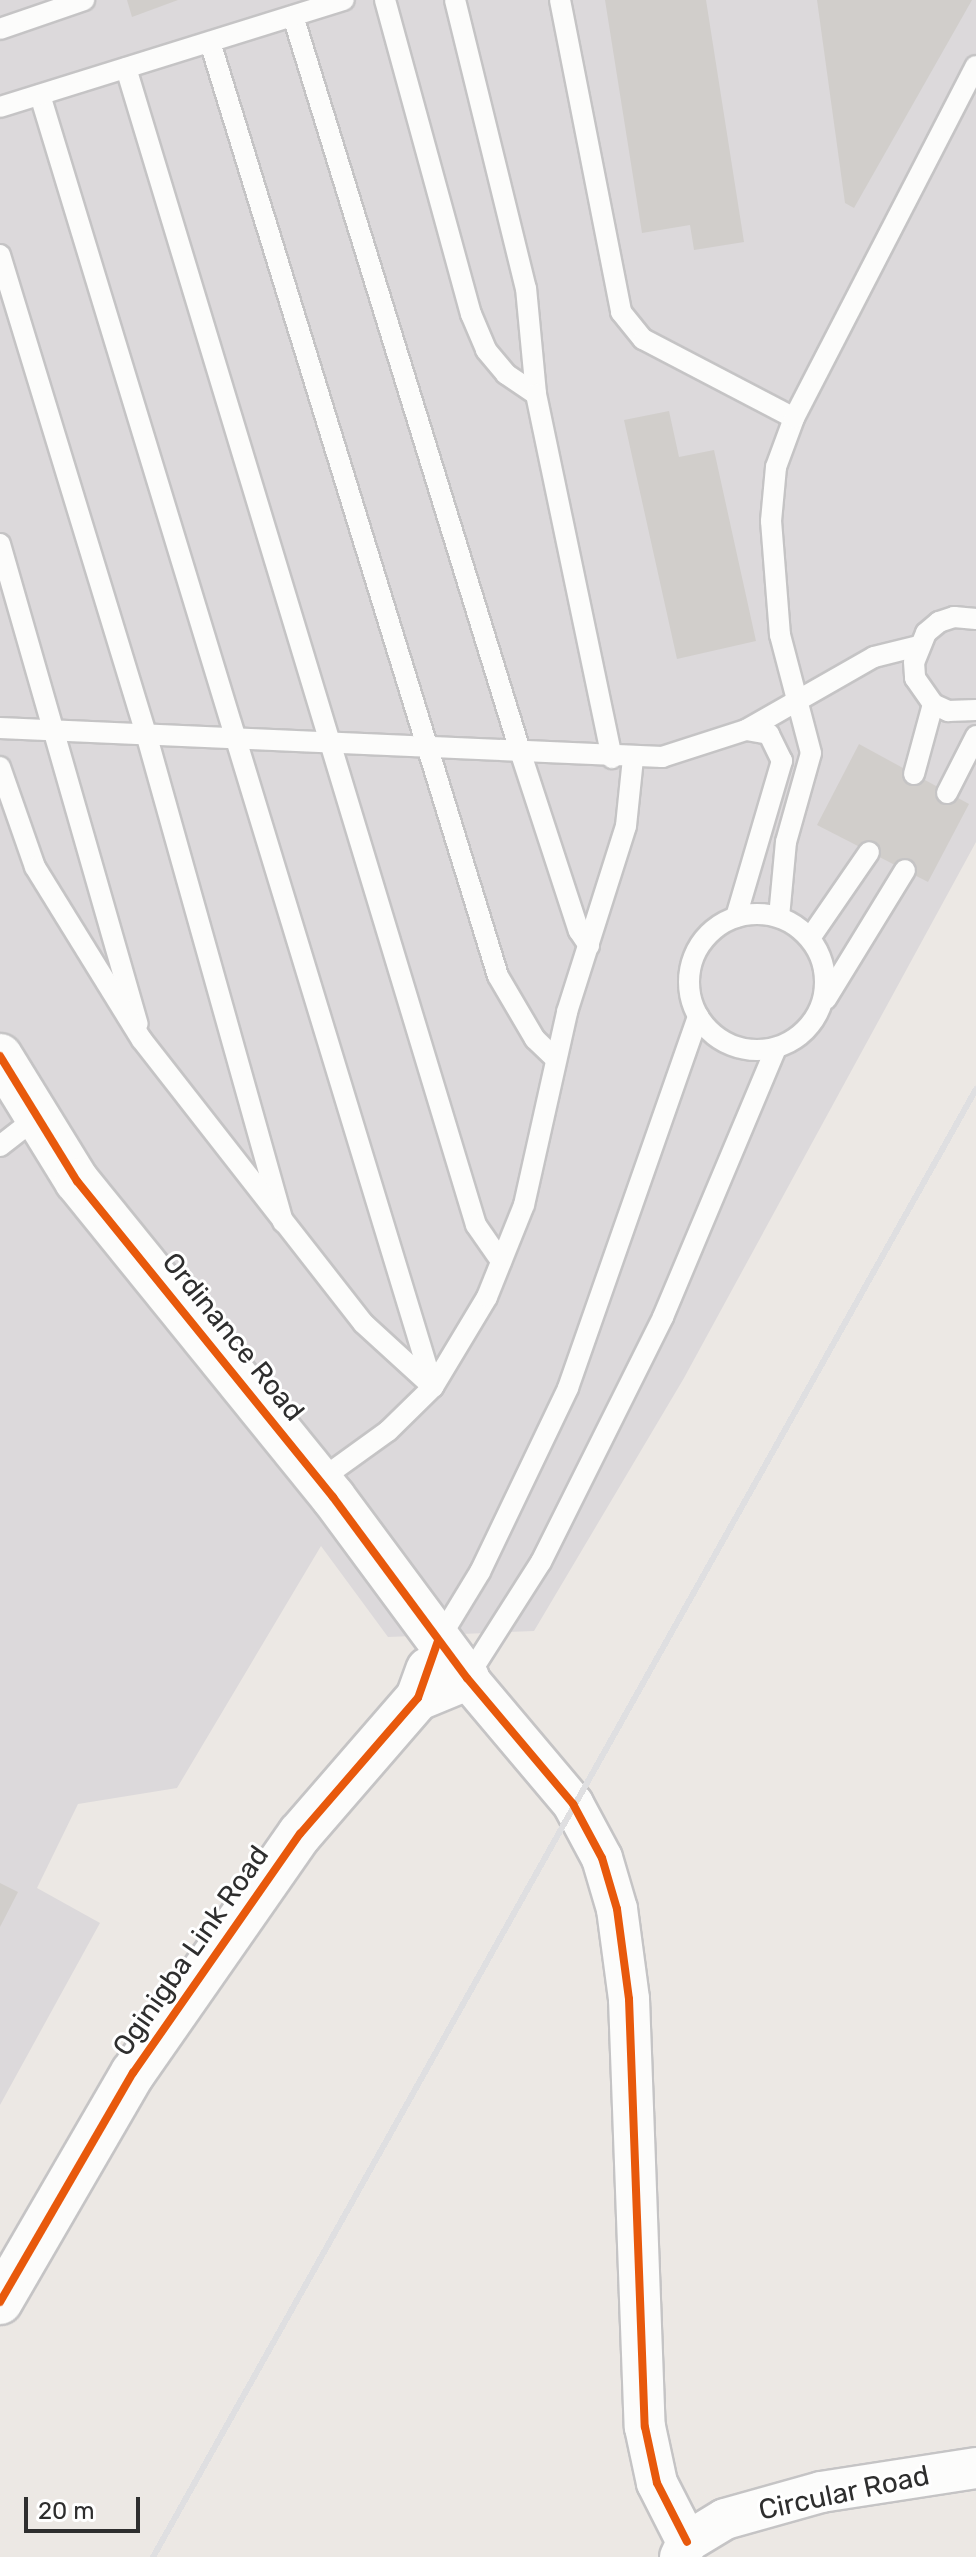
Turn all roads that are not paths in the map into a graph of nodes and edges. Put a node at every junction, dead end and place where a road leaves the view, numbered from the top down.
1 (84, 0) edge
2 (344, 0) edge
3 (385, 0) edge
4 (455, 0) edge
5 (560, 0) edge
6 (293, 16) junction
7 (0, 29) edge
8 (210, 42) junction
9 (976, 66) edge
10 (126, 68) junction
11 (40, 95) junction
12 (0, 107) edge
13 (0, 255) edge
14 (536, 394) junction
15 (794, 418) junction
16 (0, 544) edge
17 (976, 619) edge
18 (918, 646) junction
19 (800, 702) junction
20 (933, 704) junction
21 (976, 710) edge
22 (0, 728) edge
23 (53, 730) junction
24 (746, 730) junction
25 (976, 736) edge
26 (147, 737) junction
27 (236, 742) junction
28 (333, 745) junction
29 (428, 749) junction
30 (521, 754) junction
31 (612, 758) junction
32 (633, 758) junction
33 (0, 767) edge
34 (914, 774) dead end
35 (947, 793) dead end
36 (869, 852) dead end
37 (905, 870) dead end
38 (736, 917) junction
39 (779, 917) junction
40 (810, 938) junction
41 (589, 946) junction
42 (822, 1005) junction
43 (698, 1016) junction
44 (142, 1040) junction
45 (776, 1048) junction
46 (0, 1056) edge
47 (556, 1059) junction
48 (36, 1118) junction
49 (0, 1146) edge
50 (283, 1222) junction
51 (501, 1261) junction
52 (433, 1387) junction
53 (320, 1480) junction
54 (438, 1641) junction
55 (467, 1678) junction
56 (418, 1698) junction
57 (0, 2302) edge
58 (976, 2468) edge
59 (684, 2550) edge

1 - 7 lane
2 - 6 lane
3 - 14 lane
4 - 14 lane
5 - 15 lane
6 - 8 lane
6 - 30 lane
8 - 10 lane
8 - 29 lane
9 - 15 lane
10 - 11 lane
10 - 28 lane
11 - 12 lane
11 - 27 lane
13 - 26 lane
14 - 31 lane
15 - 19 lane
16 - 23 lane
17 - 18 lane
18 - 19 lane
18 - 20 lane
19 - 24 lane
19 - 39 lane
20 - 21 lane
20 - 34 lane
22 - 23 lane
23 - 26 lane
23 - 44 lane
24 - 32 lane
24 - 38 lane
25 - 35 lane
26 - 27 lane
26 - 50 lane
27 - 28 lane
27 - 52 lane
28 - 29 lane
28 - 51 lane
29 - 30 lane
29 - 47 lane
30 - 31 lane
30 - 41 lane
31 - 32 lane
32 - 41 lane
33 - 44 lane
36 - 40 lane
37 - 42 lane
38 - 39 lane
38 - 43 lane
39 - 40 lane
40 - 42 lane
41 - 47 lane
42 - 45 lane
43 - 45 lane
43 - 54 lane
44 - 50 lane
45 - 55 lane
46 - 48 street, Ordinance Road
47 - 51 lane
48 - 49 lane
48 - 53 street, Ordinance Road
50 - 52 lane
51 - 52 lane
52 - 53 lane
53 - 54 street, Ordinance Road
54 - 55 street, Ordinance Road
54 - 56 street, Oginigba Link Road
55 - 56 street
55 - 59 street
56 - 57 street, Oginigba Link Road
58 - 59 street, Circular Road

